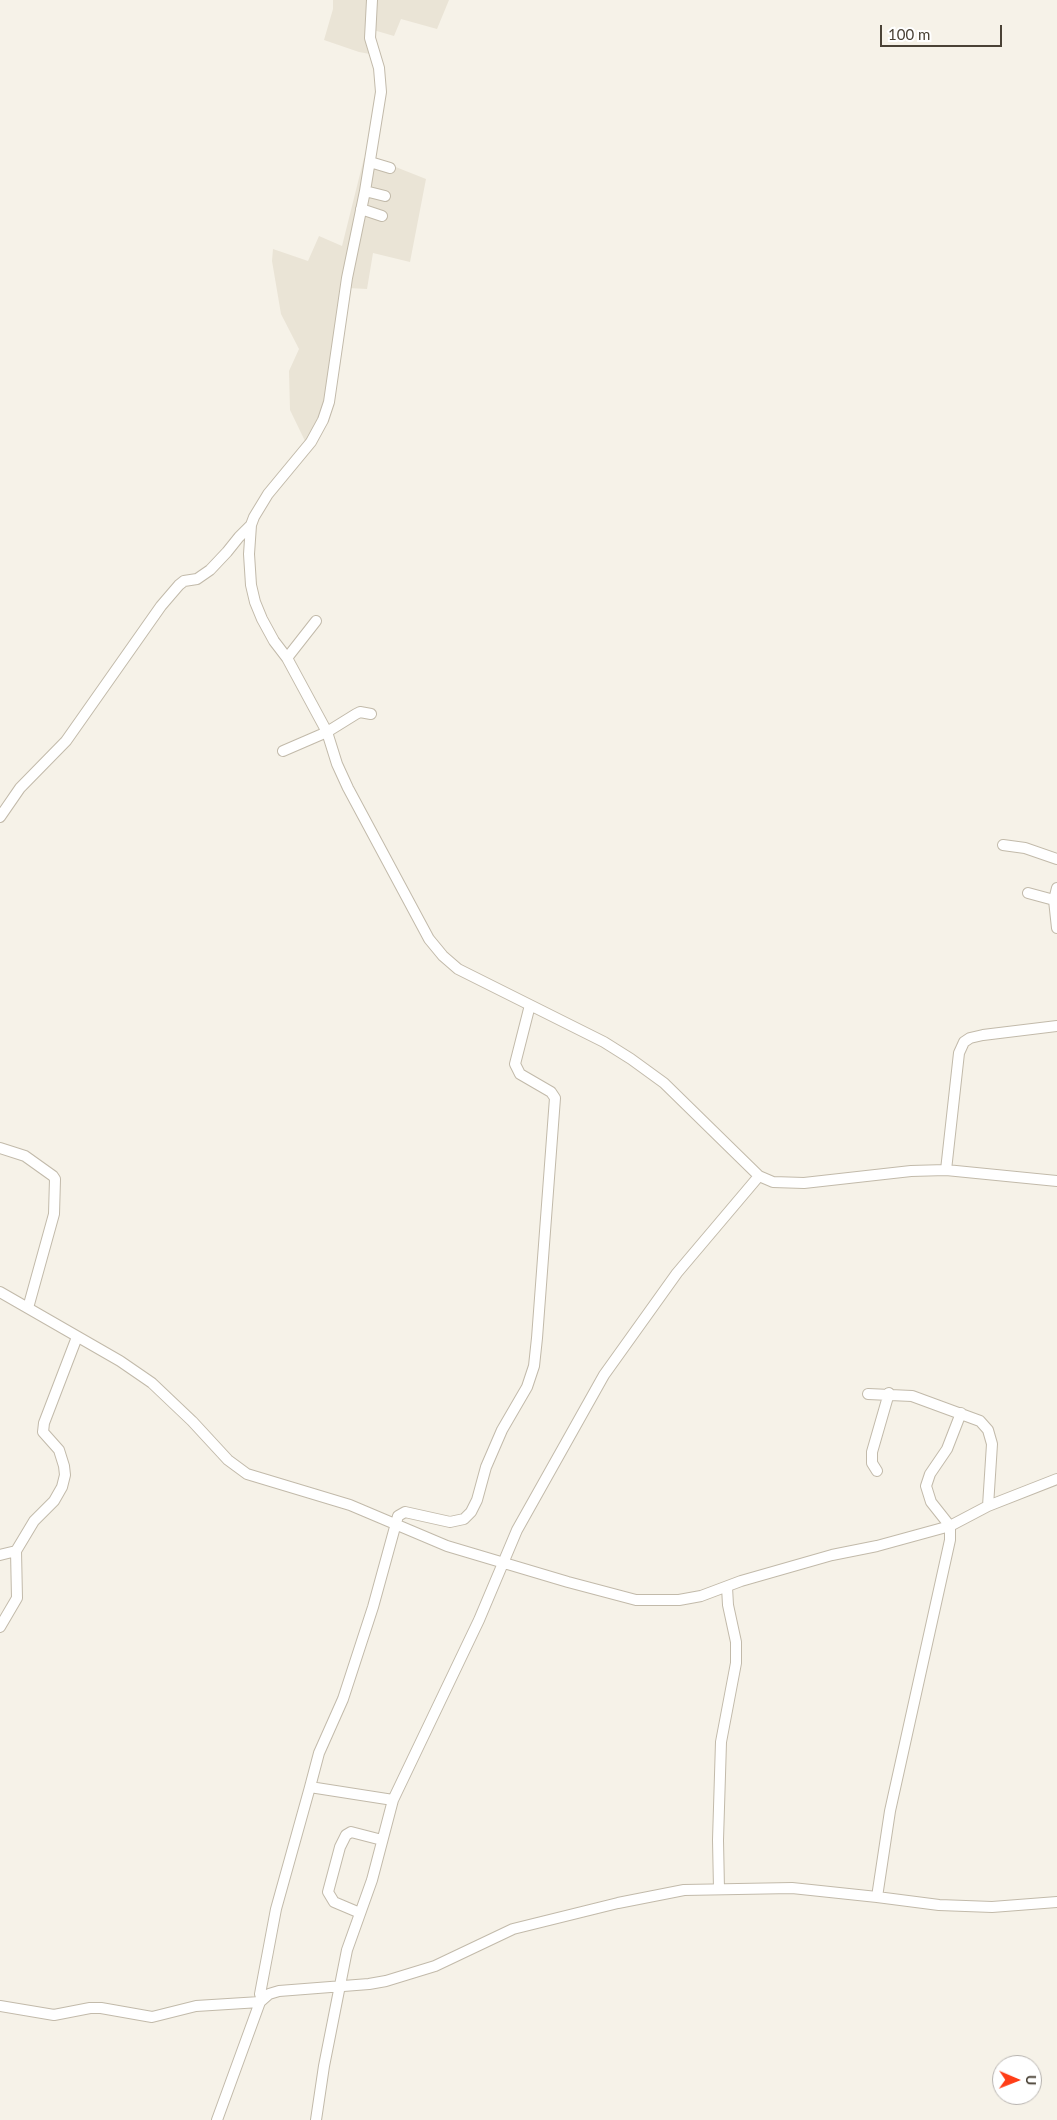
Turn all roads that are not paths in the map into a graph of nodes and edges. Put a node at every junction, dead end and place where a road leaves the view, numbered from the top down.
1 (372, 0) edge
2 (370, 162) junction
3 (390, 168) dead end
4 (365, 191) junction
5 (386, 196) dead end
6 (361, 209) junction
7 (382, 216) dead end
8 (252, 525) junction
9 (316, 621) dead end
10 (286, 658) junction
11 (371, 714) dead end
12 (327, 732) junction
13 (283, 751) dead end
14 (0, 817) edge
15 (1003, 845) dead end
16 (1057, 859) edge
17 (1057, 888) edge
18 (1028, 893) dead end
19 (1054, 900) junction
20 (1057, 928) edge
21 (530, 1005) junction
22 (1057, 1026) edge
23 (0, 1148) edge
24 (946, 1170) junction
25 (759, 1176) junction
26 (1057, 1181) edge
27 (0, 1292) edge
28 (28, 1308) junction
29 (77, 1337) junction
30 (868, 1394) dead end
31 (889, 1394) junction
32 (961, 1413) junction
33 (877, 1471) dead end
34 (1057, 1479) edge
35 (988, 1506) junction
36 (395, 1524) junction
37 (950, 1526) junction
38 (16, 1551) junction
39 (0, 1555) edge
40 (502, 1562) junction
41 (727, 1587) junction
42 (0, 1627) edge
43 (310, 1787) junction
44 (393, 1800) junction
45 (382, 1840) junction
46 (719, 1889) junction
47 (877, 1897) junction
48 (1057, 1902) edge
49 (360, 1913) junction
50 (341, 1986) junction
51 (261, 2001) junction
52 (0, 2006) edge
53 (217, 2120) edge
54 (316, 2120) edge

1 - 2 street
2 - 3 street
2 - 4 street
4 - 5 street
4 - 6 street
6 - 7 street
6 - 8 street
8 - 10 street
8 - 14 street
9 - 10 street
10 - 12 street
11 - 12 street
12 - 13 street
12 - 21 street
15 - 16 street
17 - 19 street
18 - 19 street
19 - 20 street
21 - 25 street
21 - 36 street
22 - 24 street
23 - 28 street
24 - 25 street
24 - 26 street
25 - 40 street
27 - 28 street
28 - 29 street
29 - 36 street
29 - 38 street
30 - 31 street
31 - 32 street
31 - 33 street
32 - 35 street
32 - 37 street
34 - 35 street
35 - 37 street
36 - 40 street
36 - 43 street
37 - 41 street
37 - 47 street
38 - 39 street
38 - 42 street
40 - 41 street
40 - 44 street
41 - 46 street
43 - 44 street
43 - 51 street
44 - 45 street
45 - 49 street
45 - 49 street
46 - 47 street
46 - 50 street
47 - 48 street
49 - 50 street
50 - 51 street
50 - 54 street
51 - 52 street
51 - 53 street

